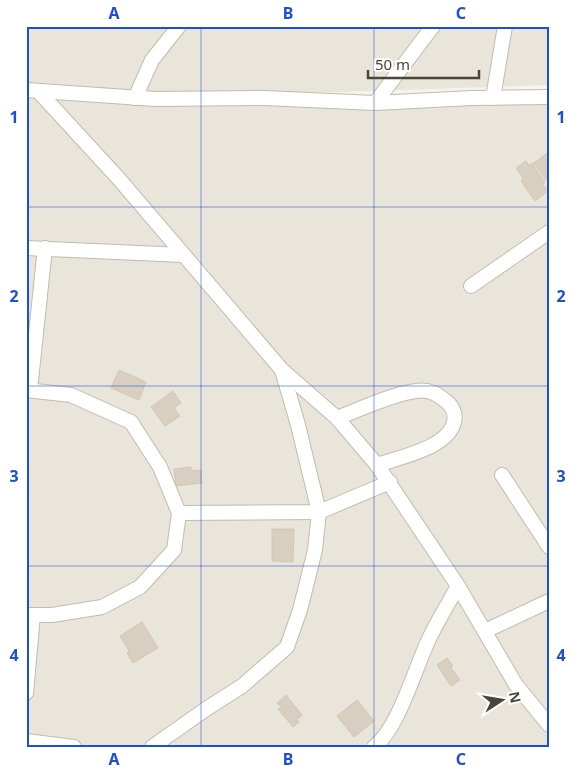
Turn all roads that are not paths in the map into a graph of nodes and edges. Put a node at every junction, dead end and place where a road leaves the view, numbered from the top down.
1 (179, 26) edge
2 (434, 26) edge
3 (505, 26) edge
4 (33, 91) edge
5 (549, 97) edge
6 (135, 98) junction
7 (493, 98) junction
8 (375, 103) junction
9 (549, 232) edge
10 (26, 248) edge
11 (45, 248) junction
12 (184, 255) junction
13 (471, 286) dead end
14 (282, 370) junction
15 (28, 390) edge
16 (337, 418) junction
17 (377, 464) junction
18 (502, 475) dead end
19 (390, 482) junction
20 (318, 512) junction
21 (179, 513) junction
22 (549, 547) edge
23 (458, 586) junction
24 (549, 600) edge
25 (30, 615) edge
26 (485, 631) junction
27 (26, 693) edge
28 (549, 725) edge
29 (26, 741) edge
30 (74, 747) edge
31 (152, 747) edge
32 (374, 747) edge

1 - 6 street
2 - 8 street
3 - 7 street
4 - 6 street
4 - 12 street
5 - 7 street
6 - 8 street
7 - 8 street
9 - 13 street
10 - 11 street
11 - 12 street
11 - 15 street
12 - 14 street
14 - 16 street
14 - 20 street
15 - 21 street
16 - 17 street
16 - 17 street
17 - 19 street
18 - 22 street
19 - 20 street
19 - 23 street
20 - 21 street
20 - 31 street
21 - 25 street
23 - 26 street
23 - 32 street
24 - 26 street
25 - 27 street
26 - 28 street
29 - 30 street

